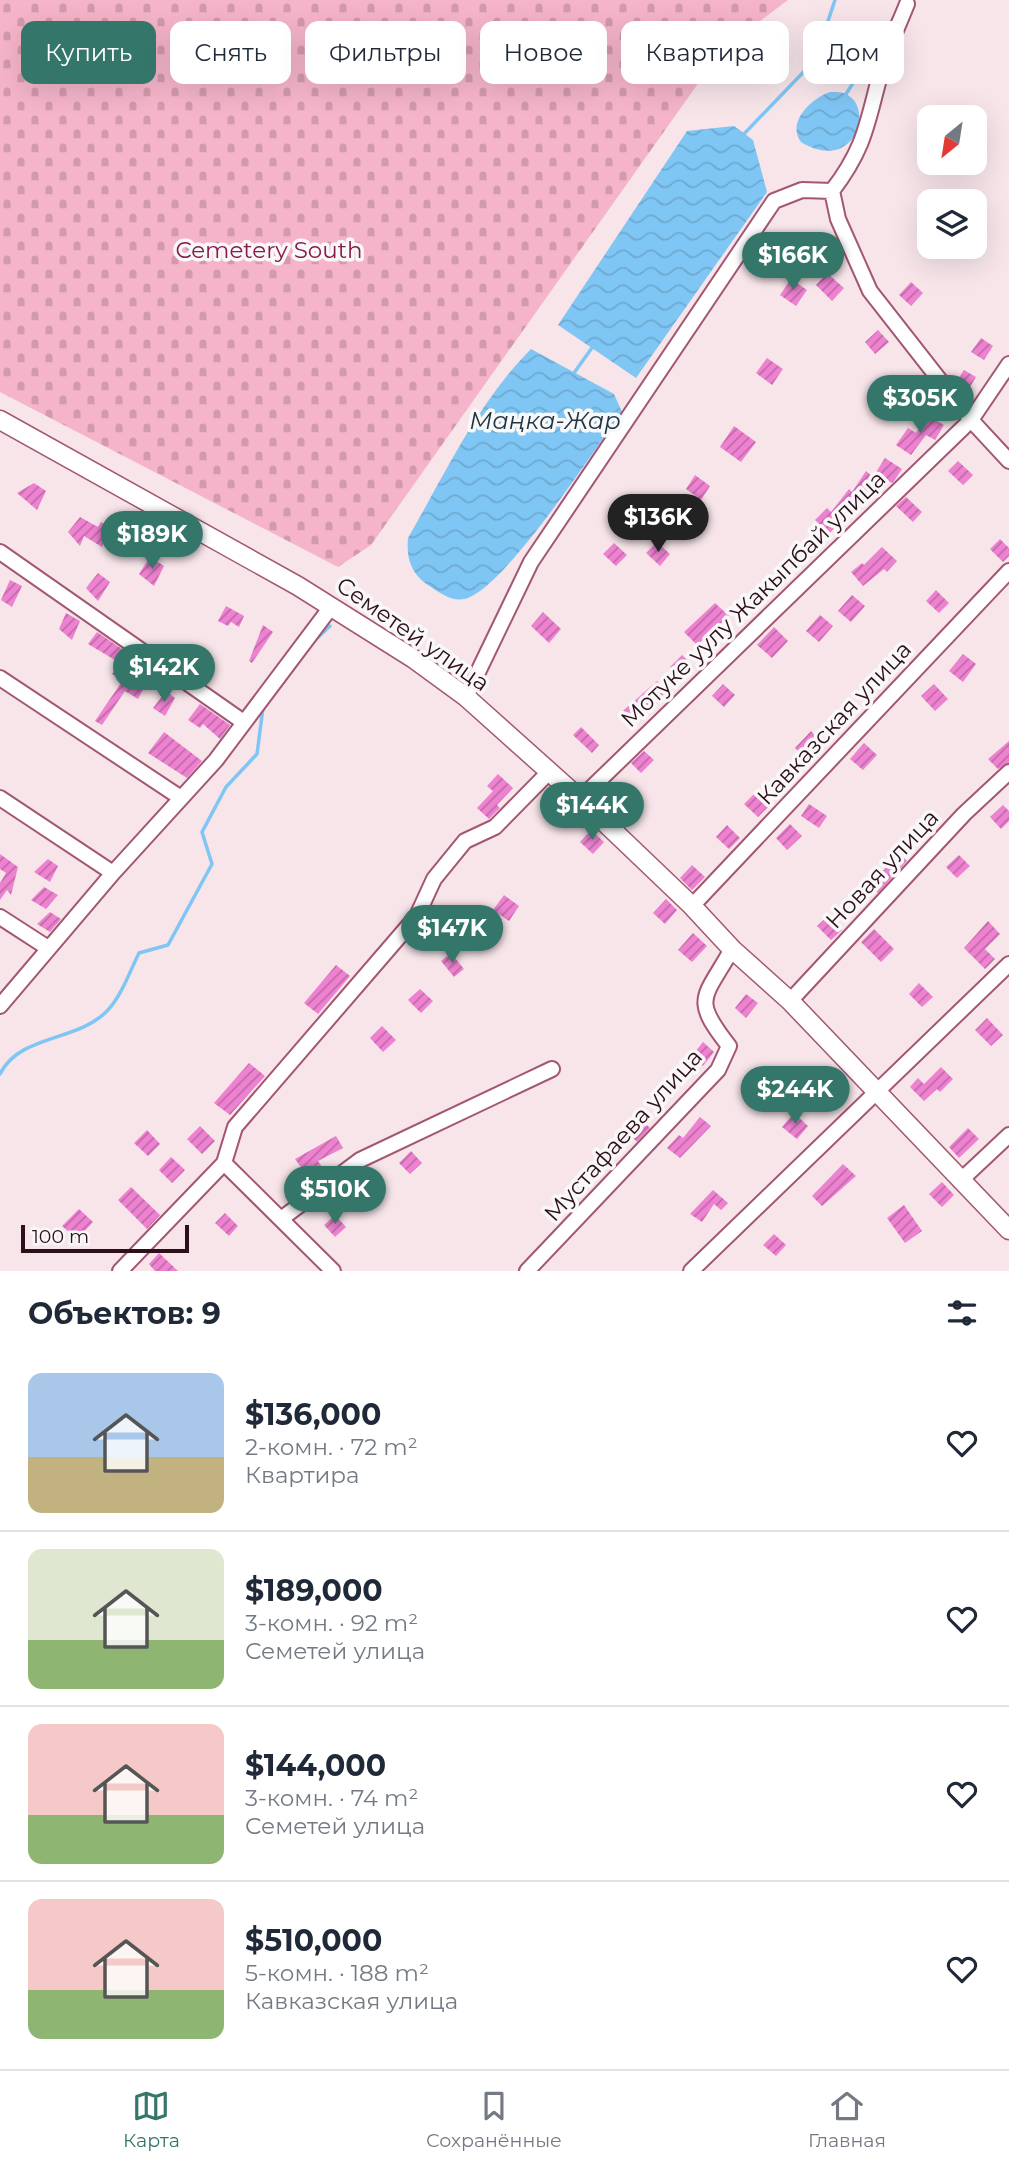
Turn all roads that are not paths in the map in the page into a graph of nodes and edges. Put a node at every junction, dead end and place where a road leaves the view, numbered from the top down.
1 (907, 4) dead end
2 (832, 191) junction
3 (1009, 364) edge
4 (0, 420) edge
5 (971, 420) junction
6 (1009, 461) edge
7 (0, 552) edge
8 (1009, 571) edge
9 (331, 607) junction
10 (0, 678) edge
11 (466, 697) junction
12 (242, 721) junction
13 (1009, 772) edge
14 (548, 773) junction
15 (0, 798) edge
16 (181, 798) junction
17 (580, 799) junction
18 (113, 873) junction
19 (692, 906) junction
20 (0, 917) edge
21 (48, 948) junction
22 (732, 949) junction
23 (1009, 964) edge
24 (790, 1001) junction
25 (0, 1006) edge
26 (552, 1069) dead end
27 (879, 1092) junction
28 (1009, 1135) edge
29 (223, 1163) junction
30 (960, 1181) junction
31 (281, 1219) junction
32 (1009, 1230) edge
33 (120, 1271) edge
34 (332, 1271) edge
35 (527, 1271) edge
36 (691, 1271) edge

1 - 2 street
2 - 5 street
2 - 11 street
3 - 5 street, Мотуке уулу Жакыпбай улица
4 - 9 street, Семетей улица
5 - 6 street
5 - 17 street, Мотуке уулу Жакыпбай улица
7 - 12 street
8 - 19 street, Кавказская улица
9 - 11 street, Семетей улица
9 - 12 street
10 - 16 street
11 - 14 street, Семетей улица
12 - 16 street
13 - 24 street, Новая улица
14 - 17 street, Семетей улица
14 - 29 street
15 - 18 street
16 - 18 street
17 - 19 street, Семетей улица
18 - 21 street
19 - 22 street, Семетей улица
20 - 21 street
21 - 25 street
22 - 24 street, Семетей улица
22 - 35 street, Мустафаева улица
23 - 27 street
24 - 27 street, Семетей улица
26 - 31 street
27 - 30 street, Семетей улица
27 - 36 street
28 - 30 street
29 - 31 street
29 - 33 street
30 - 32 street, Семетей улица
31 - 34 street

